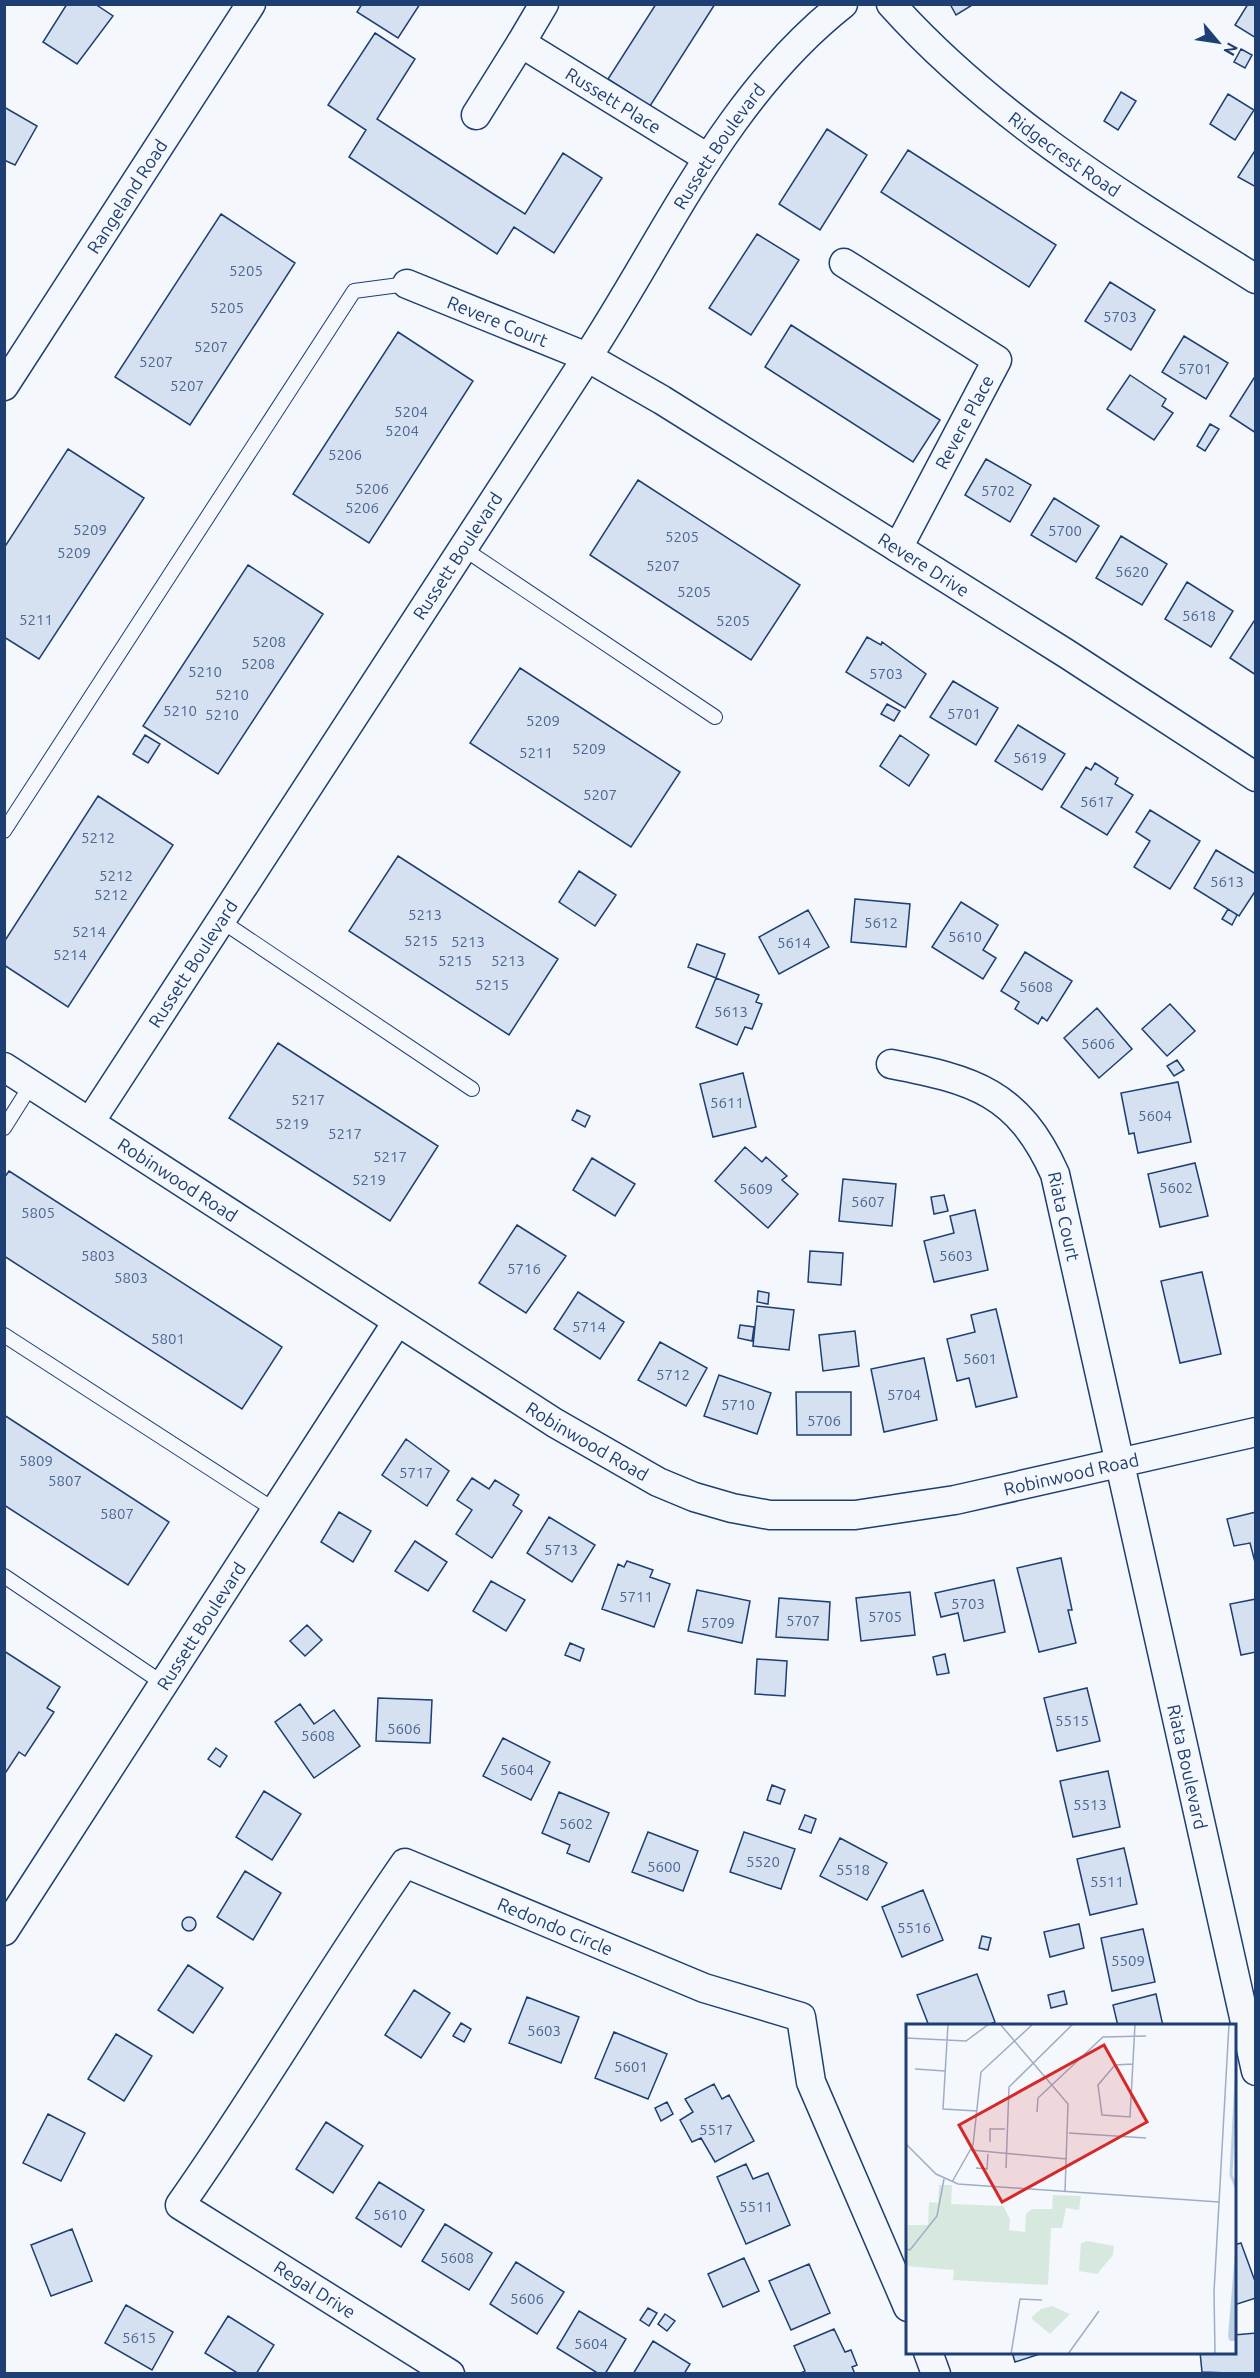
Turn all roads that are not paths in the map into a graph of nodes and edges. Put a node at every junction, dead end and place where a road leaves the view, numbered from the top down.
1 (251, 4) edge
2 (544, 4) edge
3 (843, 4) edge
4 (891, 4) edge
5 (521, 43) junction
6 (476, 115) dead end
7 (706, 157) junction
8 (844, 264) dead end
9 (1256, 279) edge
10 (407, 284) joint
11 (587, 357) junction
12 (4, 386) edge
13 (461, 547) junction
14 (898, 548) junction
15 (715, 717) dead end
16 (1256, 777) edge
17 (4, 831) edge
18 (220, 920) junction
19 (891, 1065) dead end
20 (4, 1067) edge
21 (32, 1085) junction
22 (472, 1089) dead end
23 (90, 1122) junction
24 (4, 1128) edge
25 (398, 1322) junction
26 (4, 1335) edge
27 (1256, 1432) edge
28 (1121, 1463) junction
29 (276, 1511) junction
30 (4, 1576) edge
31 (164, 1684) junction
32 (7, 1921) edge
33 (1256, 2071) edge
34 (180, 2205) joint
35 (906, 2302) edge
36 (929, 2354) edge
37 (450, 2373) edge
38 (936, 2373) edge

1 - 12 street, Rangeland Road
2 - 5 street
3 - 7 street, Russett Boulevard
4 - 9 street, Ridgecrest Road
5 - 6 street
5 - 7 street, Russett Place
7 - 11 street, Russett Boulevard
8 - 14 street, Revere Place
10 - 11 street, Revere Court
10 - 17 lane
11 - 13 street, Russett Boulevard
11 - 14 street, Revere Drive
13 - 15 lane
13 - 18 street, Russett Boulevard
14 - 16 street, Revere Drive
18 - 22 lane
18 - 23 street, Russett Boulevard
19 - 28 street, Riata Court
20 - 21 street, Robinwood Road
21 - 23 street, Robinwood Road
21 - 24 lane
23 - 25 street, Robinwood Road
25 - 28 street, Robinwood Road
25 - 29 street, Russett Boulevard
26 - 29 lane
27 - 28 street, Robinwood Road
28 - 33 street, Riata Boulevard
29 - 31 street, Russett Boulevard
30 - 31 lane
31 - 32 street, Russett Boulevard
34 - 35 street, Redondo Circle
34 - 37 street, Regal Drive
36 - 38 street

